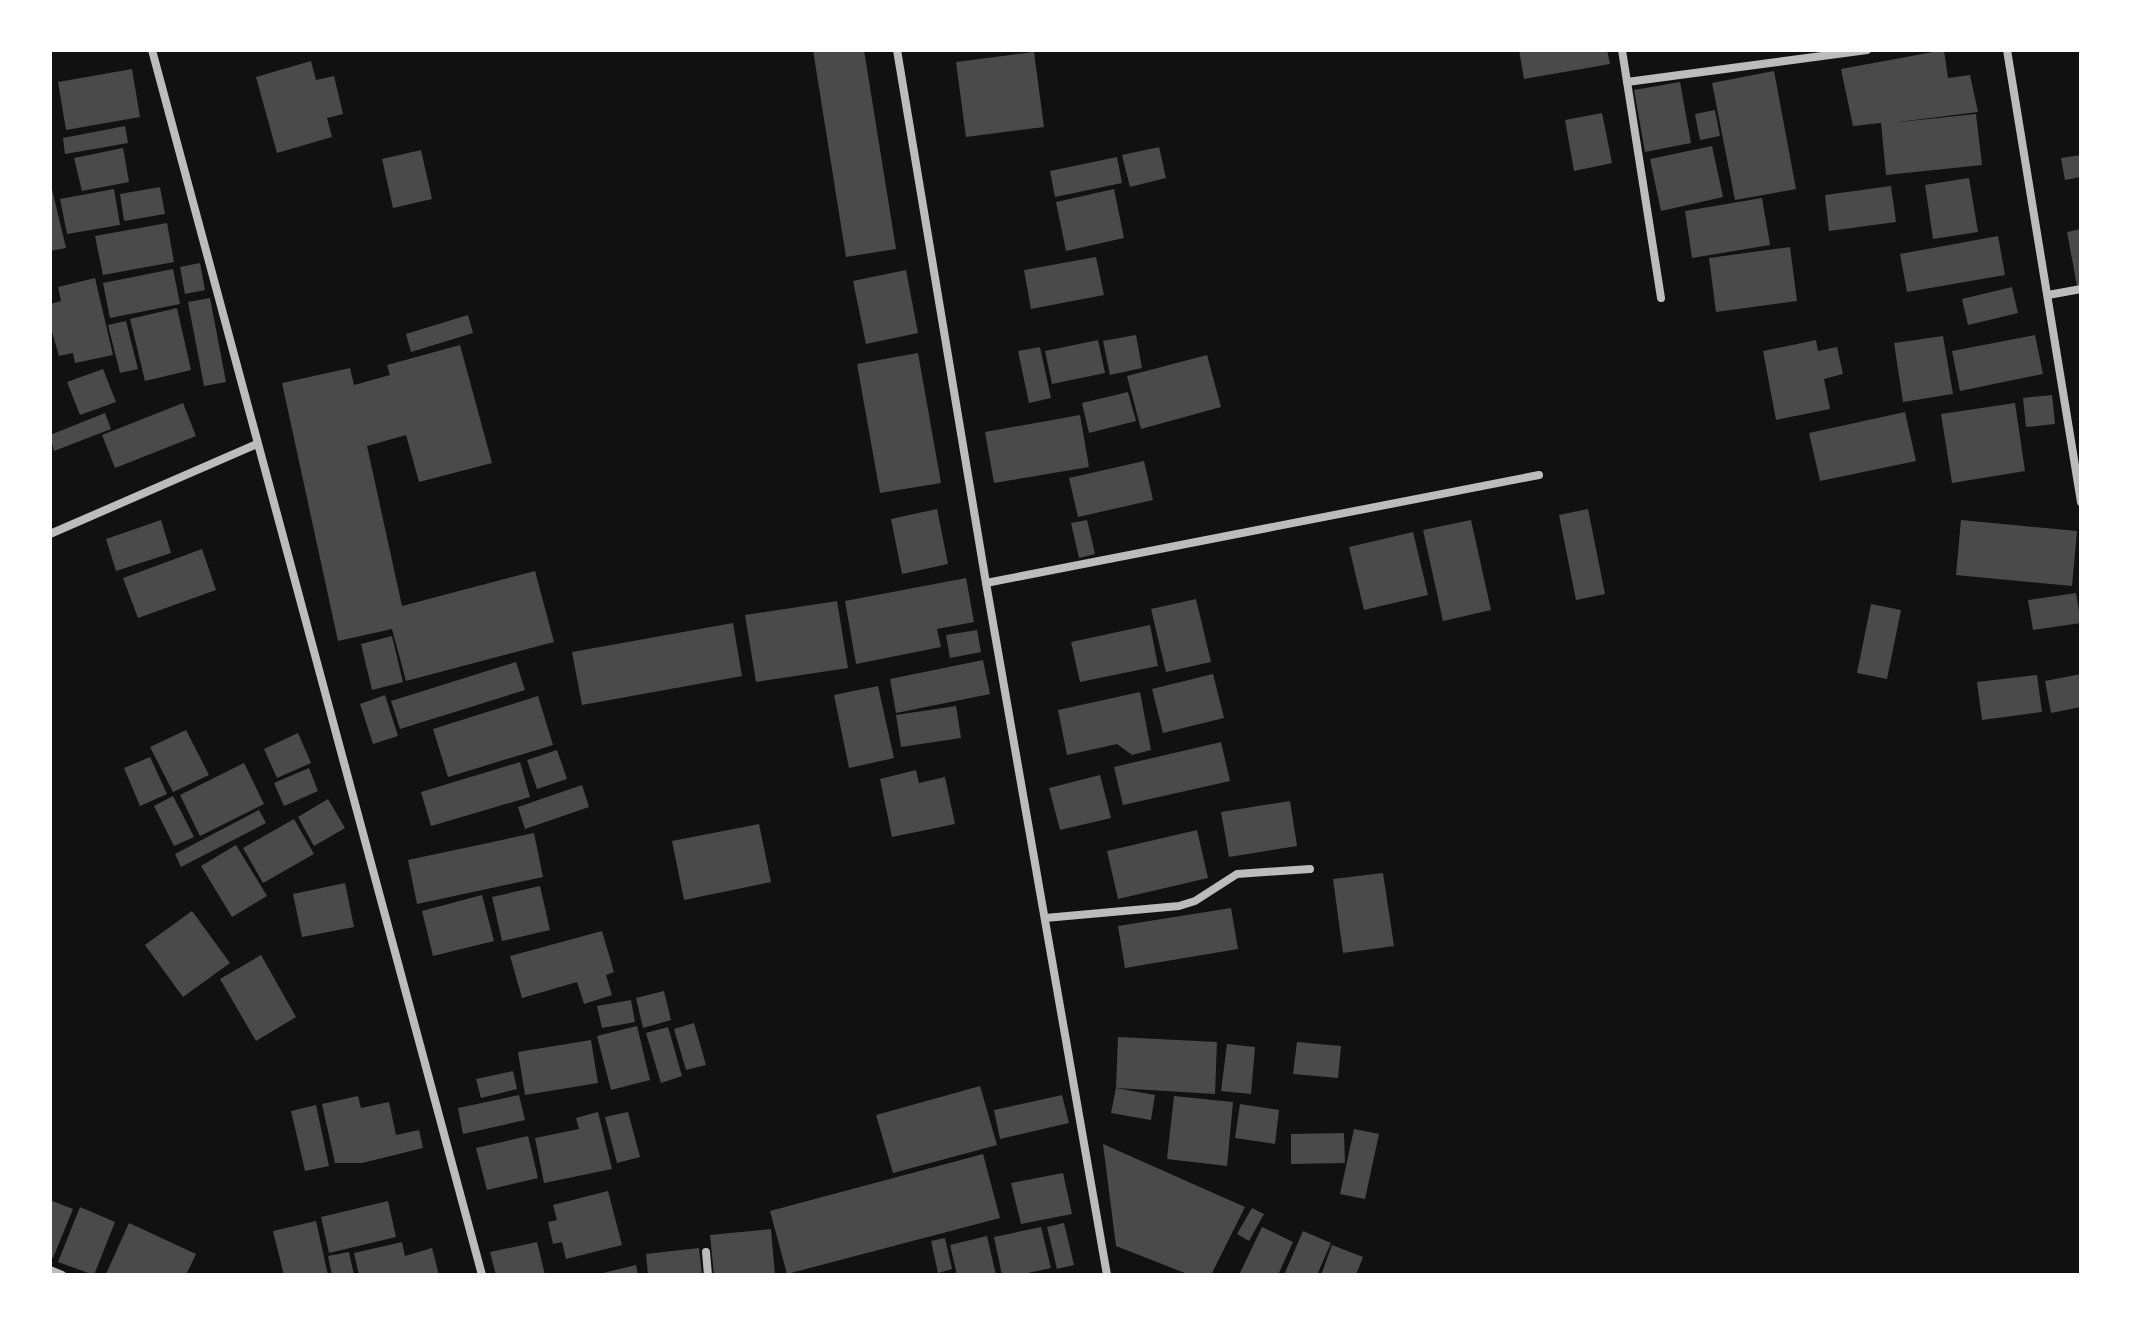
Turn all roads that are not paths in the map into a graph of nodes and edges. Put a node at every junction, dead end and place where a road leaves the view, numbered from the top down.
1 (152, 50) edge
2 (897, 50) edge
3 (1622, 50) edge
4 (1867, 50) edge
5 (2007, 50) edge
6 (1627, 82) junction
7 (2081, 289) edge
8 (2048, 295) junction
9 (1661, 298) dead end
10 (257, 444) junction
11 (1539, 475) dead end
12 (2081, 502) edge
13 (50, 534) edge
14 (986, 583) junction
15 (1310, 869) dead end
16 (1045, 918) junction
17 (706, 1252) dead end
18 (50, 1270) edge
19 (62, 1275) edge
20 (482, 1275) edge
21 (708, 1275) edge
22 (1107, 1275) edge

1 - 10 street
2 - 14 street
3 - 6 street
4 - 6 street
5 - 8 street
6 - 9 street
7 - 8 street
8 - 12 street
10 - 13 street
10 - 20 street
11 - 14 street
14 - 16 street
15 - 16 street
16 - 22 street
17 - 21 street
18 - 19 street

